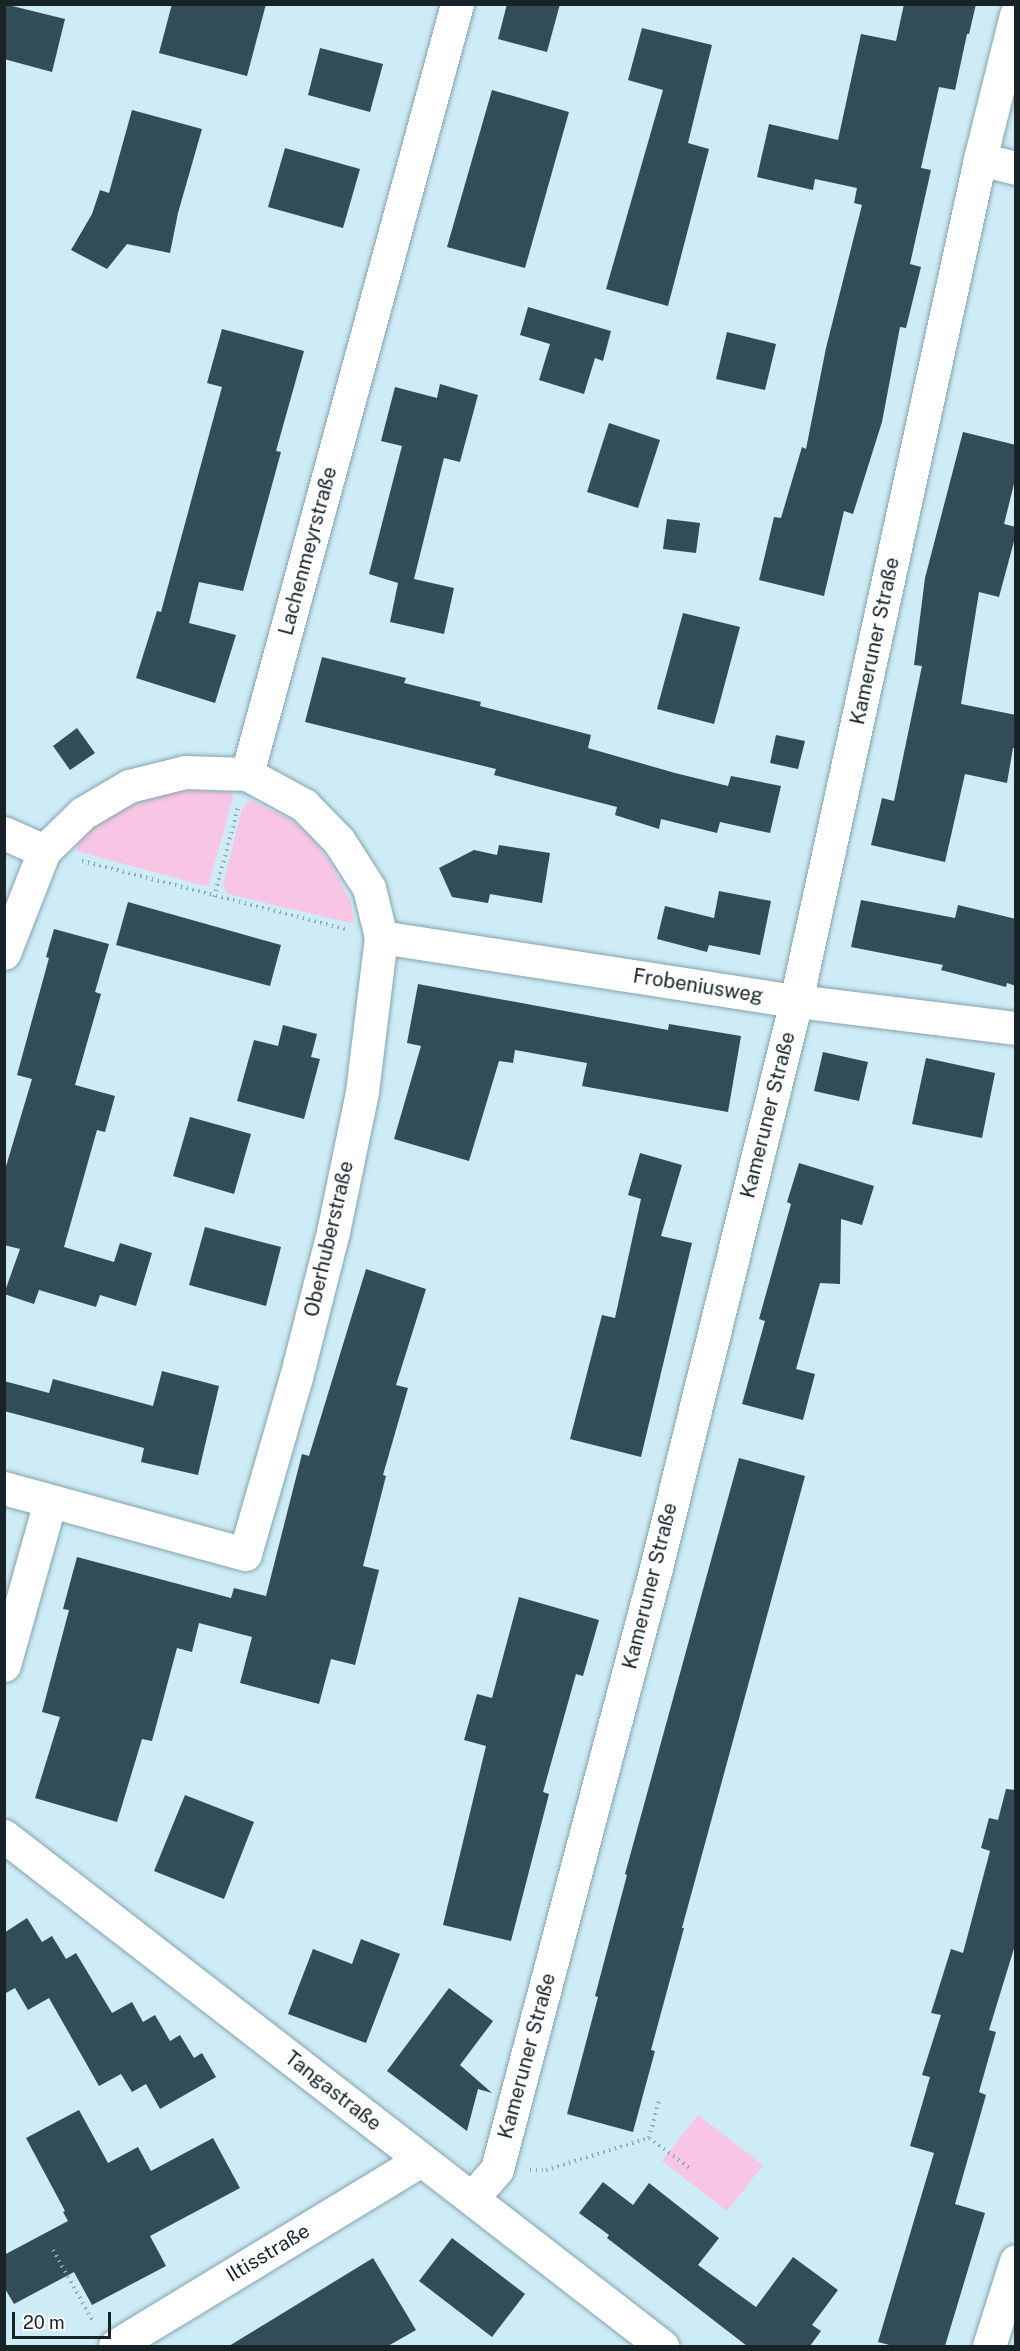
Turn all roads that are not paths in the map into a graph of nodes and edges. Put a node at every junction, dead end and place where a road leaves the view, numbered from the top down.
1 (457, 4) edge
2 (1016, 15) edge
3 (980, 159) junction
4 (1016, 168) edge
5 (247, 774) junction
6 (4, 833) edge
7 (44, 851) junction
8 (381, 938) junction
9 (4, 953) edge
10 (796, 1001) junction
11 (1016, 1028) edge
12 (4, 1488) edge
13 (50, 1501) junction
14 (4, 1665) edge
15 (5, 1836) edge
16 (421, 2160) junction
17 (472, 2198) junction
18 (1016, 2261) edge
19 (106, 2337) edge
20 (662, 2346) edge
21 (989, 2346) edge

1 - 5 street, Lachenmeyrstraße
2 - 3 street, Kameruner Straße
3 - 4 street
3 - 10 street, Kameruner Straße
5 - 7 street
5 - 8 street, Oberhuberstraße
6 - 7 street
7 - 9 street
8 - 10 street, Frobeniusweg
8 - 13 street, Oberhuberstraße
10 - 11 street, Frobeniusweg
10 - 17 street, Kameruner Straße
12 - 13 street
13 - 14 street
15 - 16 street, Tangastraße
16 - 17 street, Tangastraße
16 - 19 street, Iltisstraße
17 - 20 street, Tangastraße
18 - 21 street

